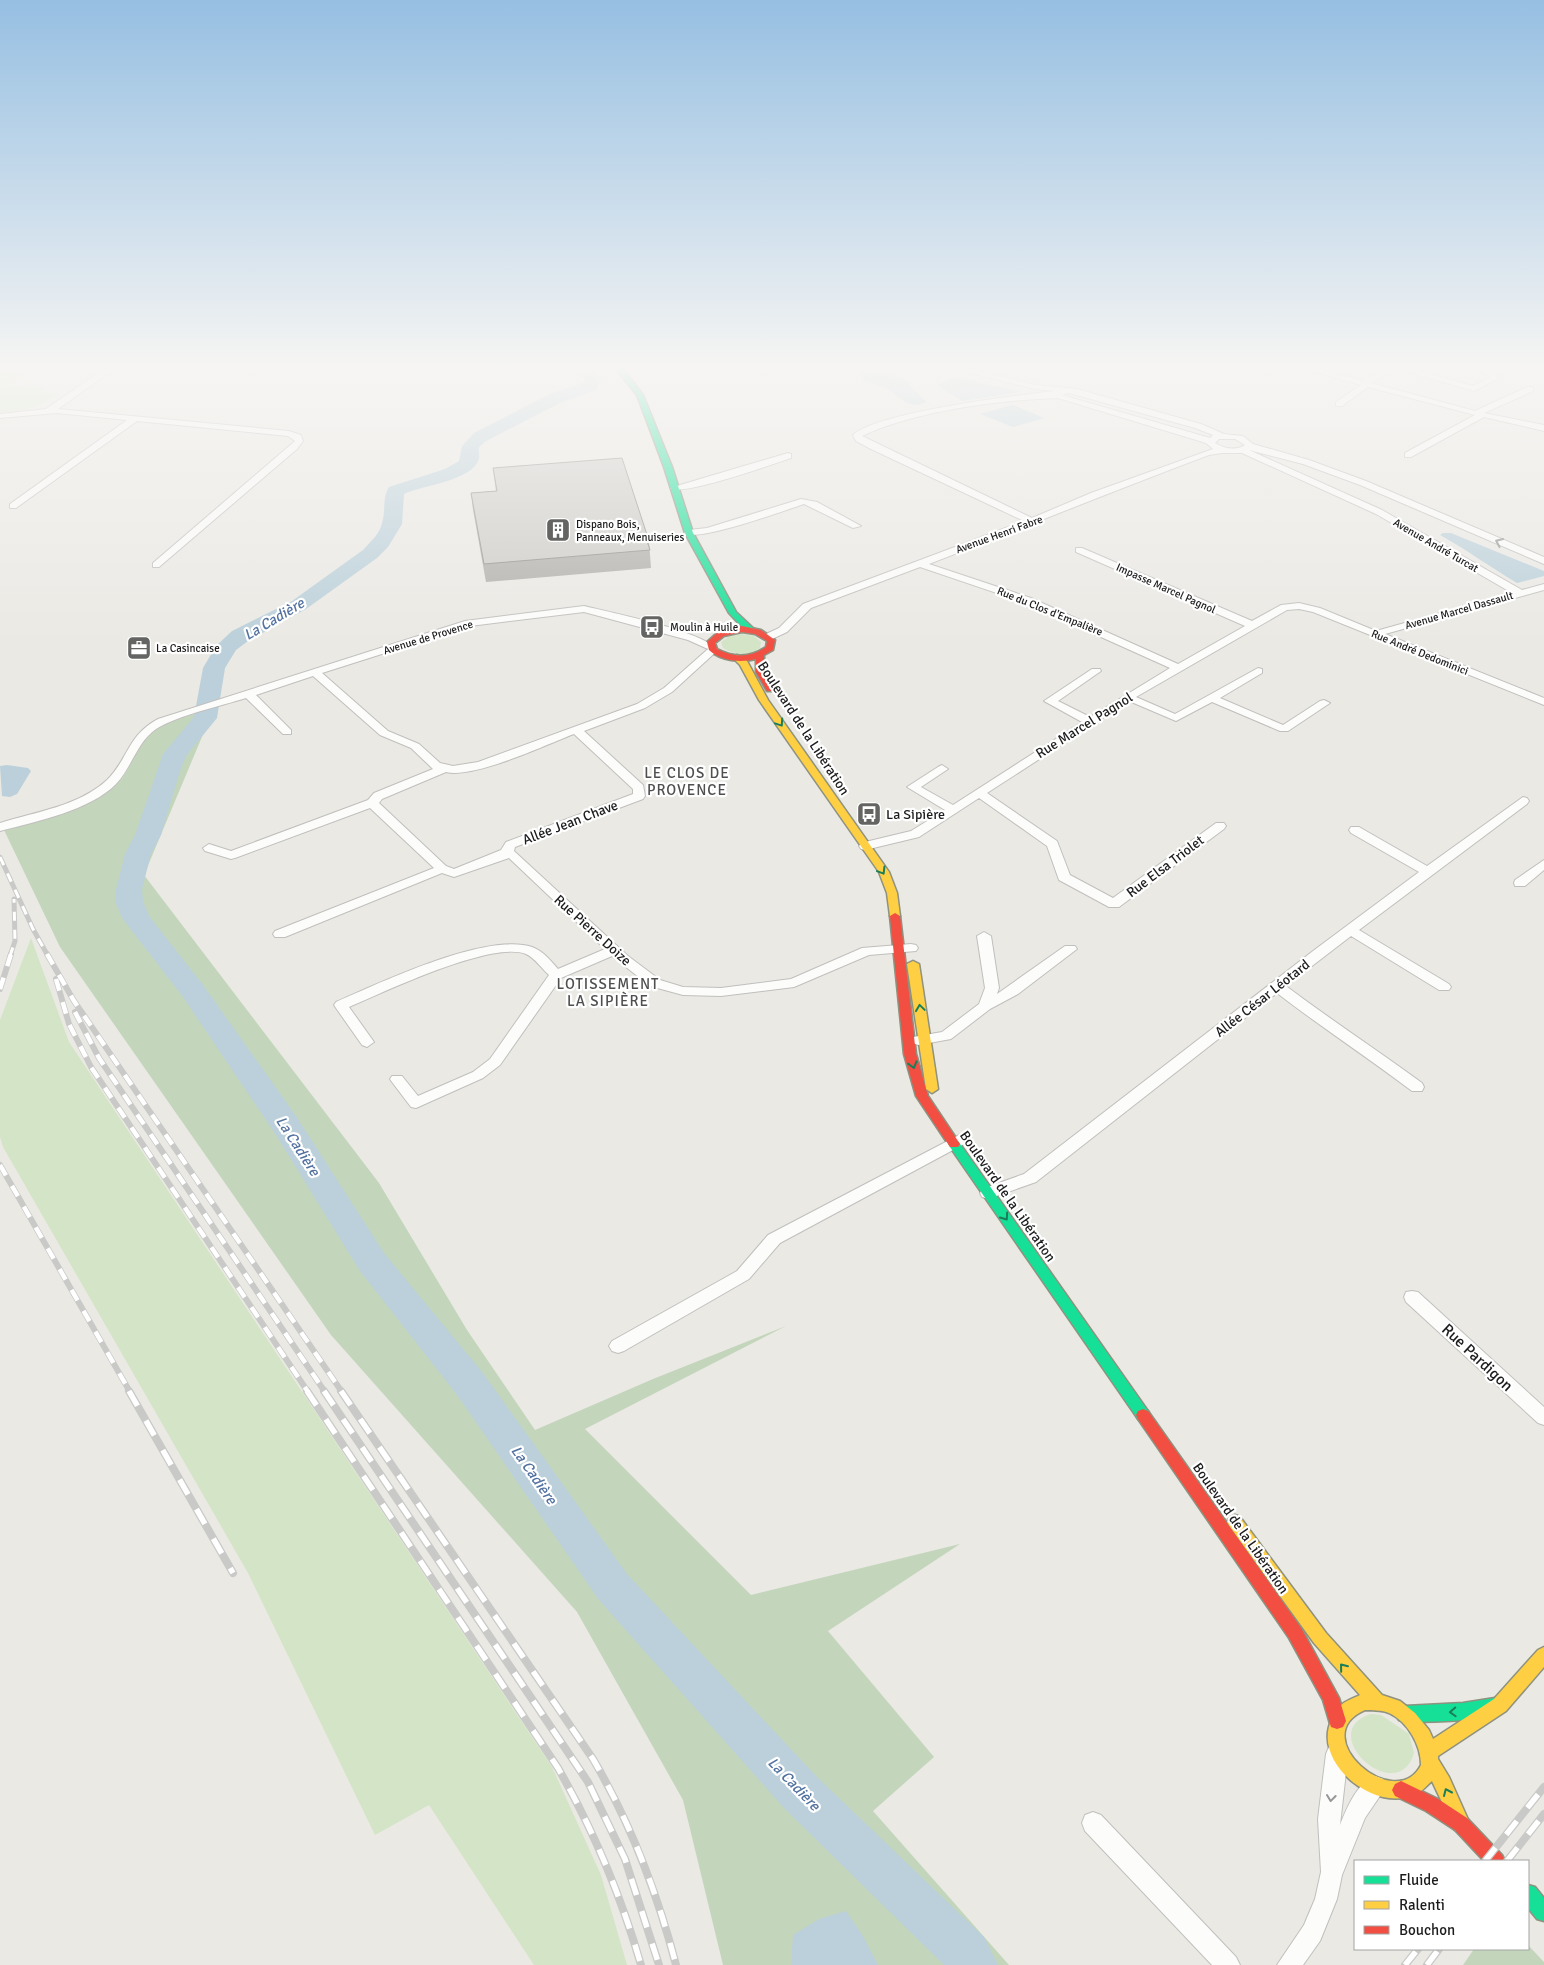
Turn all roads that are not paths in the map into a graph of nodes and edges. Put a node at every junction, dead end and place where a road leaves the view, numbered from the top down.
1 (76, 461) edge
2 (278, 461) edge
3 (664, 461) edge
4 (773, 461) edge
5 (902, 461) edge
6 (1175, 461) edge
7 (1273, 461) edge
8 (1300, 461) edge
9 (674, 488) junction
10 (13, 506) dead end
11 (1032, 522) junction
12 (856, 526) dead end
13 (689, 533) junction
14 (1079, 550) dead end
15 (1544, 561) edge
16 (918, 563) junction
17 (156, 565) dead end
18 (713, 578) junction
19 (1544, 587) edge
20 (1520, 594) junction
21 (1294, 606) joint
22 (793, 618) junction
23 (1254, 626) junction
24 (752, 630) junction
25 (1375, 634) junction
26 (768, 637) junction
27 (716, 645) junction
28 (760, 655) junction
29 (737, 658) junction
30 (1178, 668) junction
31 (1096, 671) dead end
32 (1258, 671) dead end
33 (314, 672) junction
34 (248, 693) junction
35 (1128, 697) junction
36 (1211, 698) junction
37 (1544, 702) edge
38 (1324, 703) dead end
39 (1090, 721) junction
40 (576, 730) junction
41 (287, 732) dead end
42 (445, 768) junction
43 (942, 769) dead end
44 (978, 792) junction
45 (1523, 801) dead end
46 (372, 803) junction
47 (952, 809) junction
48 (1220, 826) dead end
49 (0, 827) edge
50 (1355, 830) dead end
51 (870, 845) junction
52 (209, 848) dead end
53 (506, 854) junction
54 (1544, 864) edge
55 (442, 869) junction
56 (1428, 872) junction
57 (1520, 883) dead end
58 (904, 892) dead end
59 (1350, 930) junction
60 (280, 934) dead end
61 (984, 936) dead end
62 (906, 945) junction
63 (1070, 949) dead end
64 (614, 950) junction
65 (556, 975) junction
66 (1276, 986) junction
67 (1444, 987) dead end
68 (985, 1006) junction
69 (908, 1040) junction
70 (924, 1040) junction
71 (367, 1042) dead end
72 (397, 1079) dead end
73 (1417, 1087) dead end
74 (957, 1142) junction
75 (993, 1191) junction
76 (1412, 1296) dead end
77 (618, 1346) dead end
78 (1544, 1418) edge
79 (1160, 1419) dead end
80 (1229, 1514) dead end
81 (1544, 1655) edge
82 (1377, 1702) junction
83 (1500, 1705) junction
84 (1405, 1714) junction
85 (1337, 1721) junction
86 (1337, 1750) junction
87 (1429, 1757) junction
88 (1375, 1787) junction
89 (1401, 1790) junction
90 (1093, 1823) dead end
91 (1462, 1824) junction
92 (1495, 1860) edge
93 (1331, 1875) junction
94 (1529, 1895) edge
95 (1544, 1912) edge
96 (1228, 1965) edge
97 (1290, 1965) edge

1 - 10 street
2 - 17 street
3 - 9 street
4 - 9 street
5 - 11 street
6 - 11 street, Avenue Henri Fabre
7 - 20 street, Avenue André Turcat
15 -> 8 street, Avenue André Turcat
9 - 13 street
11 - 16 street, Avenue Henri Fabre
12 - 13 street
13 - 18 street
14 - 23 street, Impasse Marcel Pagnol
16 - 22 street, Avenue Henri Fabre
16 - 30 street, Rue du Clos d'Empalière
18 - 24 street
18 - 27 street
19 - 20 street, Avenue Marcel Dassault
20 - 25 street, Avenue Marcel Dassault
21 - 23 street, Rue Marcel Pagnol
21 - 25 street, Rue André Dedominici
22 - 24 street, Avenue Henri Fabre
22 - 26 street, Avenue Henri Fabre
23 - 30 street, Rue Marcel Pagnol
24 - 26 street
24 - 27 street
25 - 37 street, Rue André Dedominici
26 - 28 street, Boulevard de la Libération
27 - 29 street, Boulevard de la Libération
27 - 33 street, Avenue de Provence
27 - 40 street
28 - 29 street, Boulevard de la Libération
28 - 51 street, Boulevard de la Libération
29 -> 51 street, Boulevard de la Libération
30 - 35 street, Rue Marcel Pagnol
31 - 39 street
32 - 36 street
33 - 34 street, Avenue de Provence
33 - 42 street
34 - 41 street
34 - 49 street, Avenue de Provence
35 - 36 street
35 - 39 street, Rue Marcel Pagnol
36 - 38 street
39 - 44 street, Rue Marcel Pagnol
40 - 42 street
40 - 53 street, Allée Jean Chave
42 - 46 street
43 - 47 street
44 - 47 street, Rue Marcel Pagnol
44 - 48 street, Rue Elsa Triolet
45 - 56 street, Allée César Léotard
46 - 52 street
46 - 55 street
47 - 51 street, Rue Marcel Pagnol
50 - 56 street
51 - 58 street, Boulevard de la Libération
51 -> 62 street, Boulevard de la Libération
53 - 55 street, Allée Jean Chave
53 - 64 street, Rue Pierre Doize
54 - 57 street
55 - 60 street, Allée Jean Chave
56 - 59 street, Allée César Léotard
59 - 66 street, Allée César Léotard
59 - 67 street
61 - 68 street
62 - 64 street, Rue Pierre Doize
62 - 69 street, Boulevard de la Libération
70 -> 62 street, Boulevard de la Libération
63 - 68 street
64 - 65 street
65 - 71 street
65 - 72 street
66 - 73 street
66 - 75 street, Allée César Léotard
68 - 70 street
69 - 70 street
69 -> 74 street, Boulevard de la Libération
70 - 74 street, Boulevard de la Libération
74 - 75 street, Boulevard de la Libération
74 - 77 street
75 - 79 street, Boulevard de la Libération
75 -> 85 street, Boulevard de la Libération
76 - 78 street, Rue Pardigon
82 -> 80 street, Boulevard de la Libération
81 - 83 street
82 - 84 street
82 - 85 street
83 -> 84 street
83 - 87 street
84 - 87 street
85 - 86 street
86 - 88 street
86 -> 93 street
87 - 89 street
91 -> 87 street
88 - 89 street
88 - 93 street
89 - 91 street
90 - 96 street
91 - 92 street
93 - 97 street
94 - 95 street

